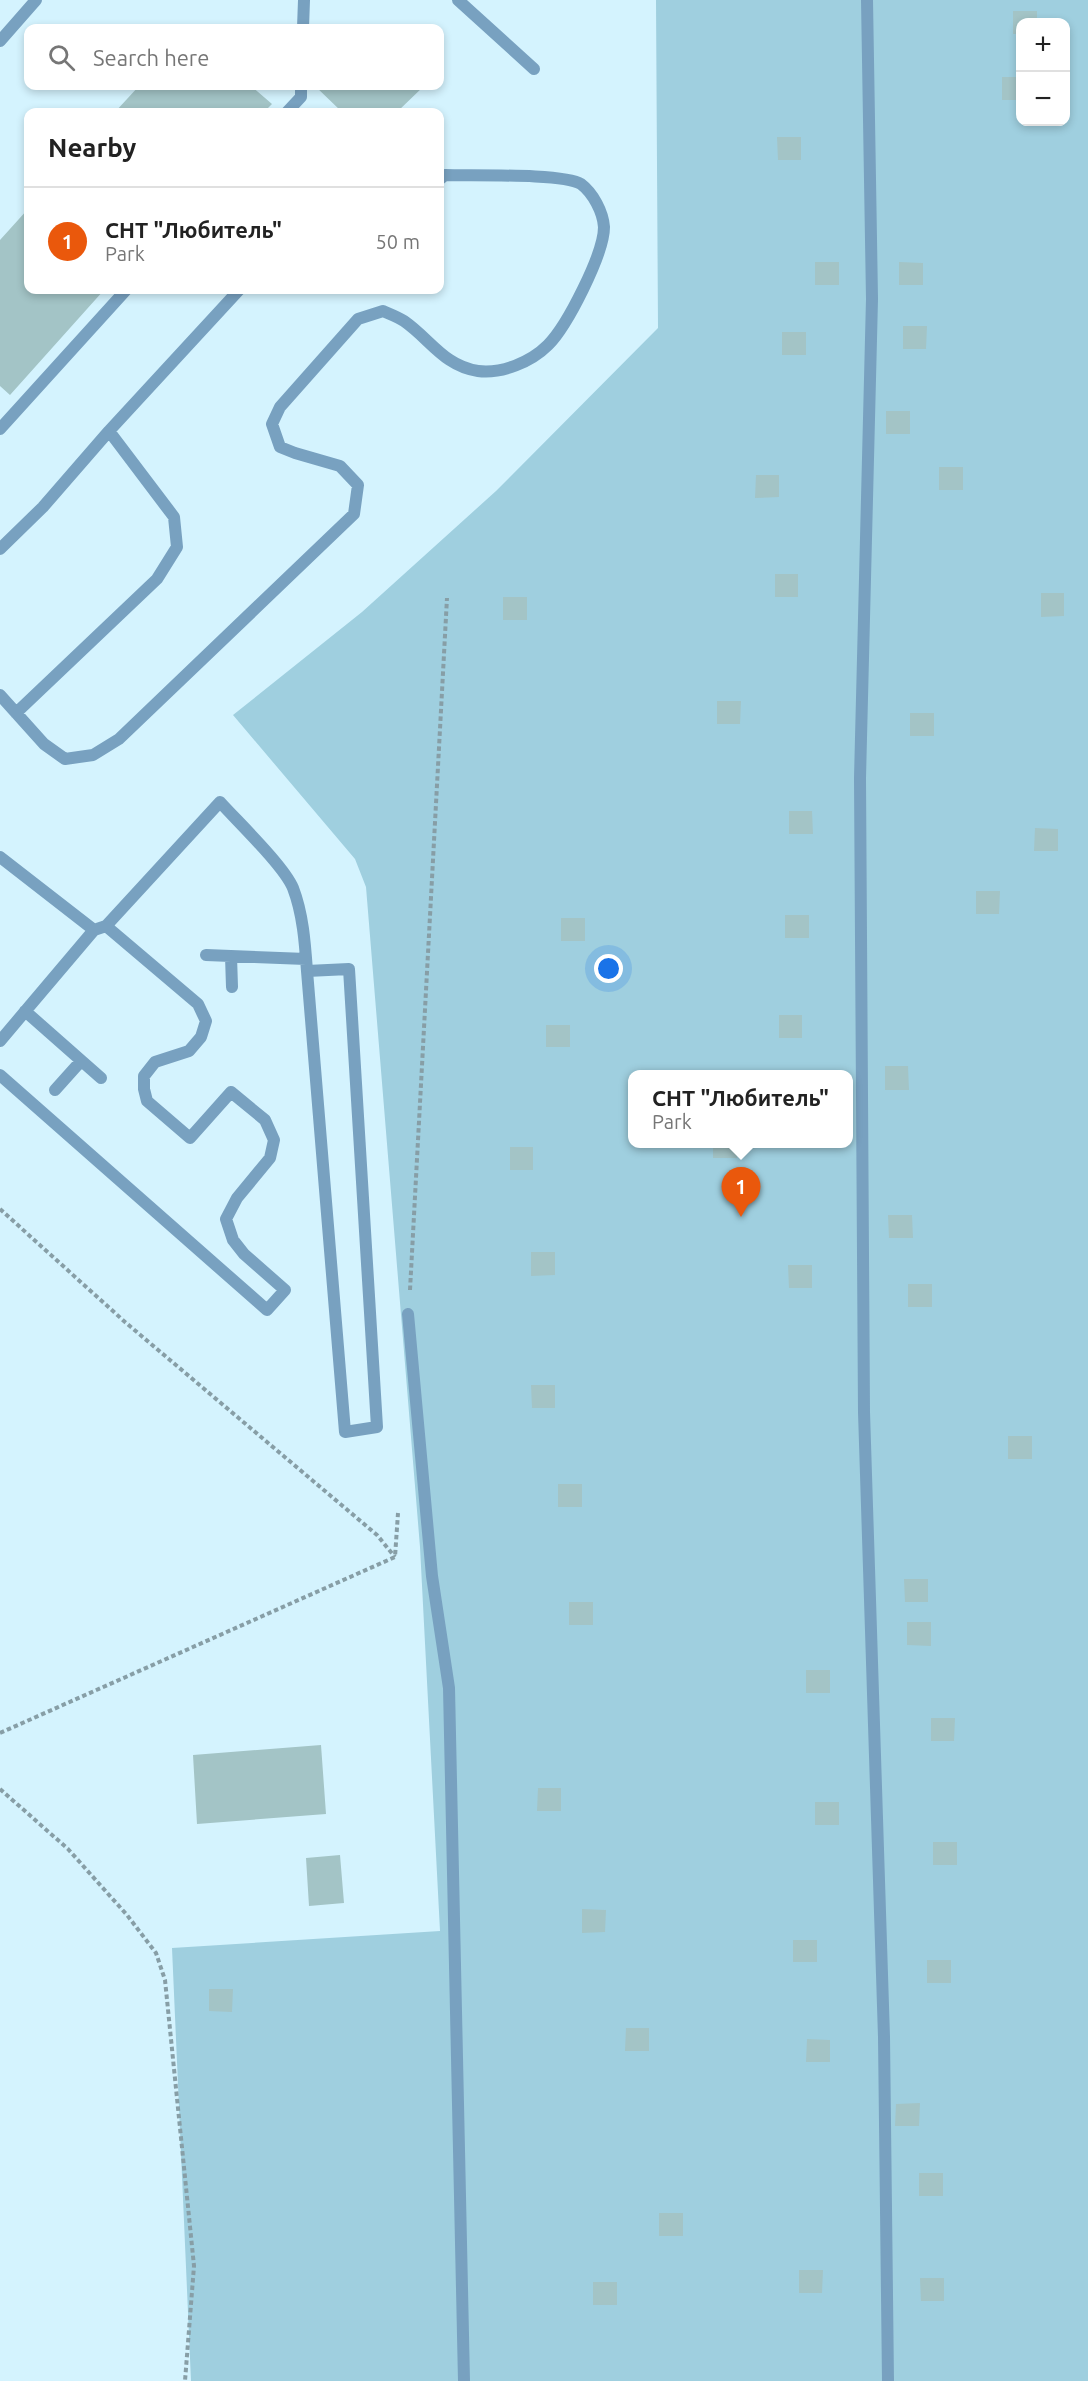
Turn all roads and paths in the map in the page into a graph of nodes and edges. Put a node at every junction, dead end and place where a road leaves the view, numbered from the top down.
1 (36, 0) edge
2 (304, 0) edge
3 (458, 0) edge
4 (867, 0) edge
5 (303, 24) edge
6 (0, 41) edge
7 (534, 69) dead end
8 (301, 90) edge
9 (291, 108) edge
10 (444, 176) edge
11 (122, 294) edge
12 (235, 294) edge
13 (0, 429) edge
14 (109, 431) junction
15 (0, 549) edge
16 (0, 695) edge
17 (16, 713) junction
18 (0, 857) edge
19 (100, 928) junction
20 (207, 956) dead end
21 (231, 956) junction
22 (306, 965) junction
23 (232, 987) dead end
24 (25, 1011) junction
25 (0, 1041) edge
26 (81, 1060) junction
27 (0, 1075) edge
28 (101, 1078) dead end
29 (55, 1090) dead end
30 (0, 1209) edge
31 (408, 1314) dead end
32 (395, 1557) dead end
33 (0, 1789) edge
34 (185, 2381) edge
35 (464, 2381) edge
36 (888, 2381) edge

1 - 6 street
2 - 5 street
3 - 7 street
4 - 36 street
8 - 9 street
10 - 17 street
11 - 13 street
12 - 14 street
14 - 15 street
14 - 17 street
16 - 17 street
18 - 19 street
19 - 22 street
19 - 24 street
19 - 27 street
20 - 21 street
21 - 22 street
21 - 23 street
22 - 22 street
24 - 25 street
24 - 26 street
26 - 28 street
26 - 29 street
30 - 32 path
31 - 35 street
33 - 34 path

